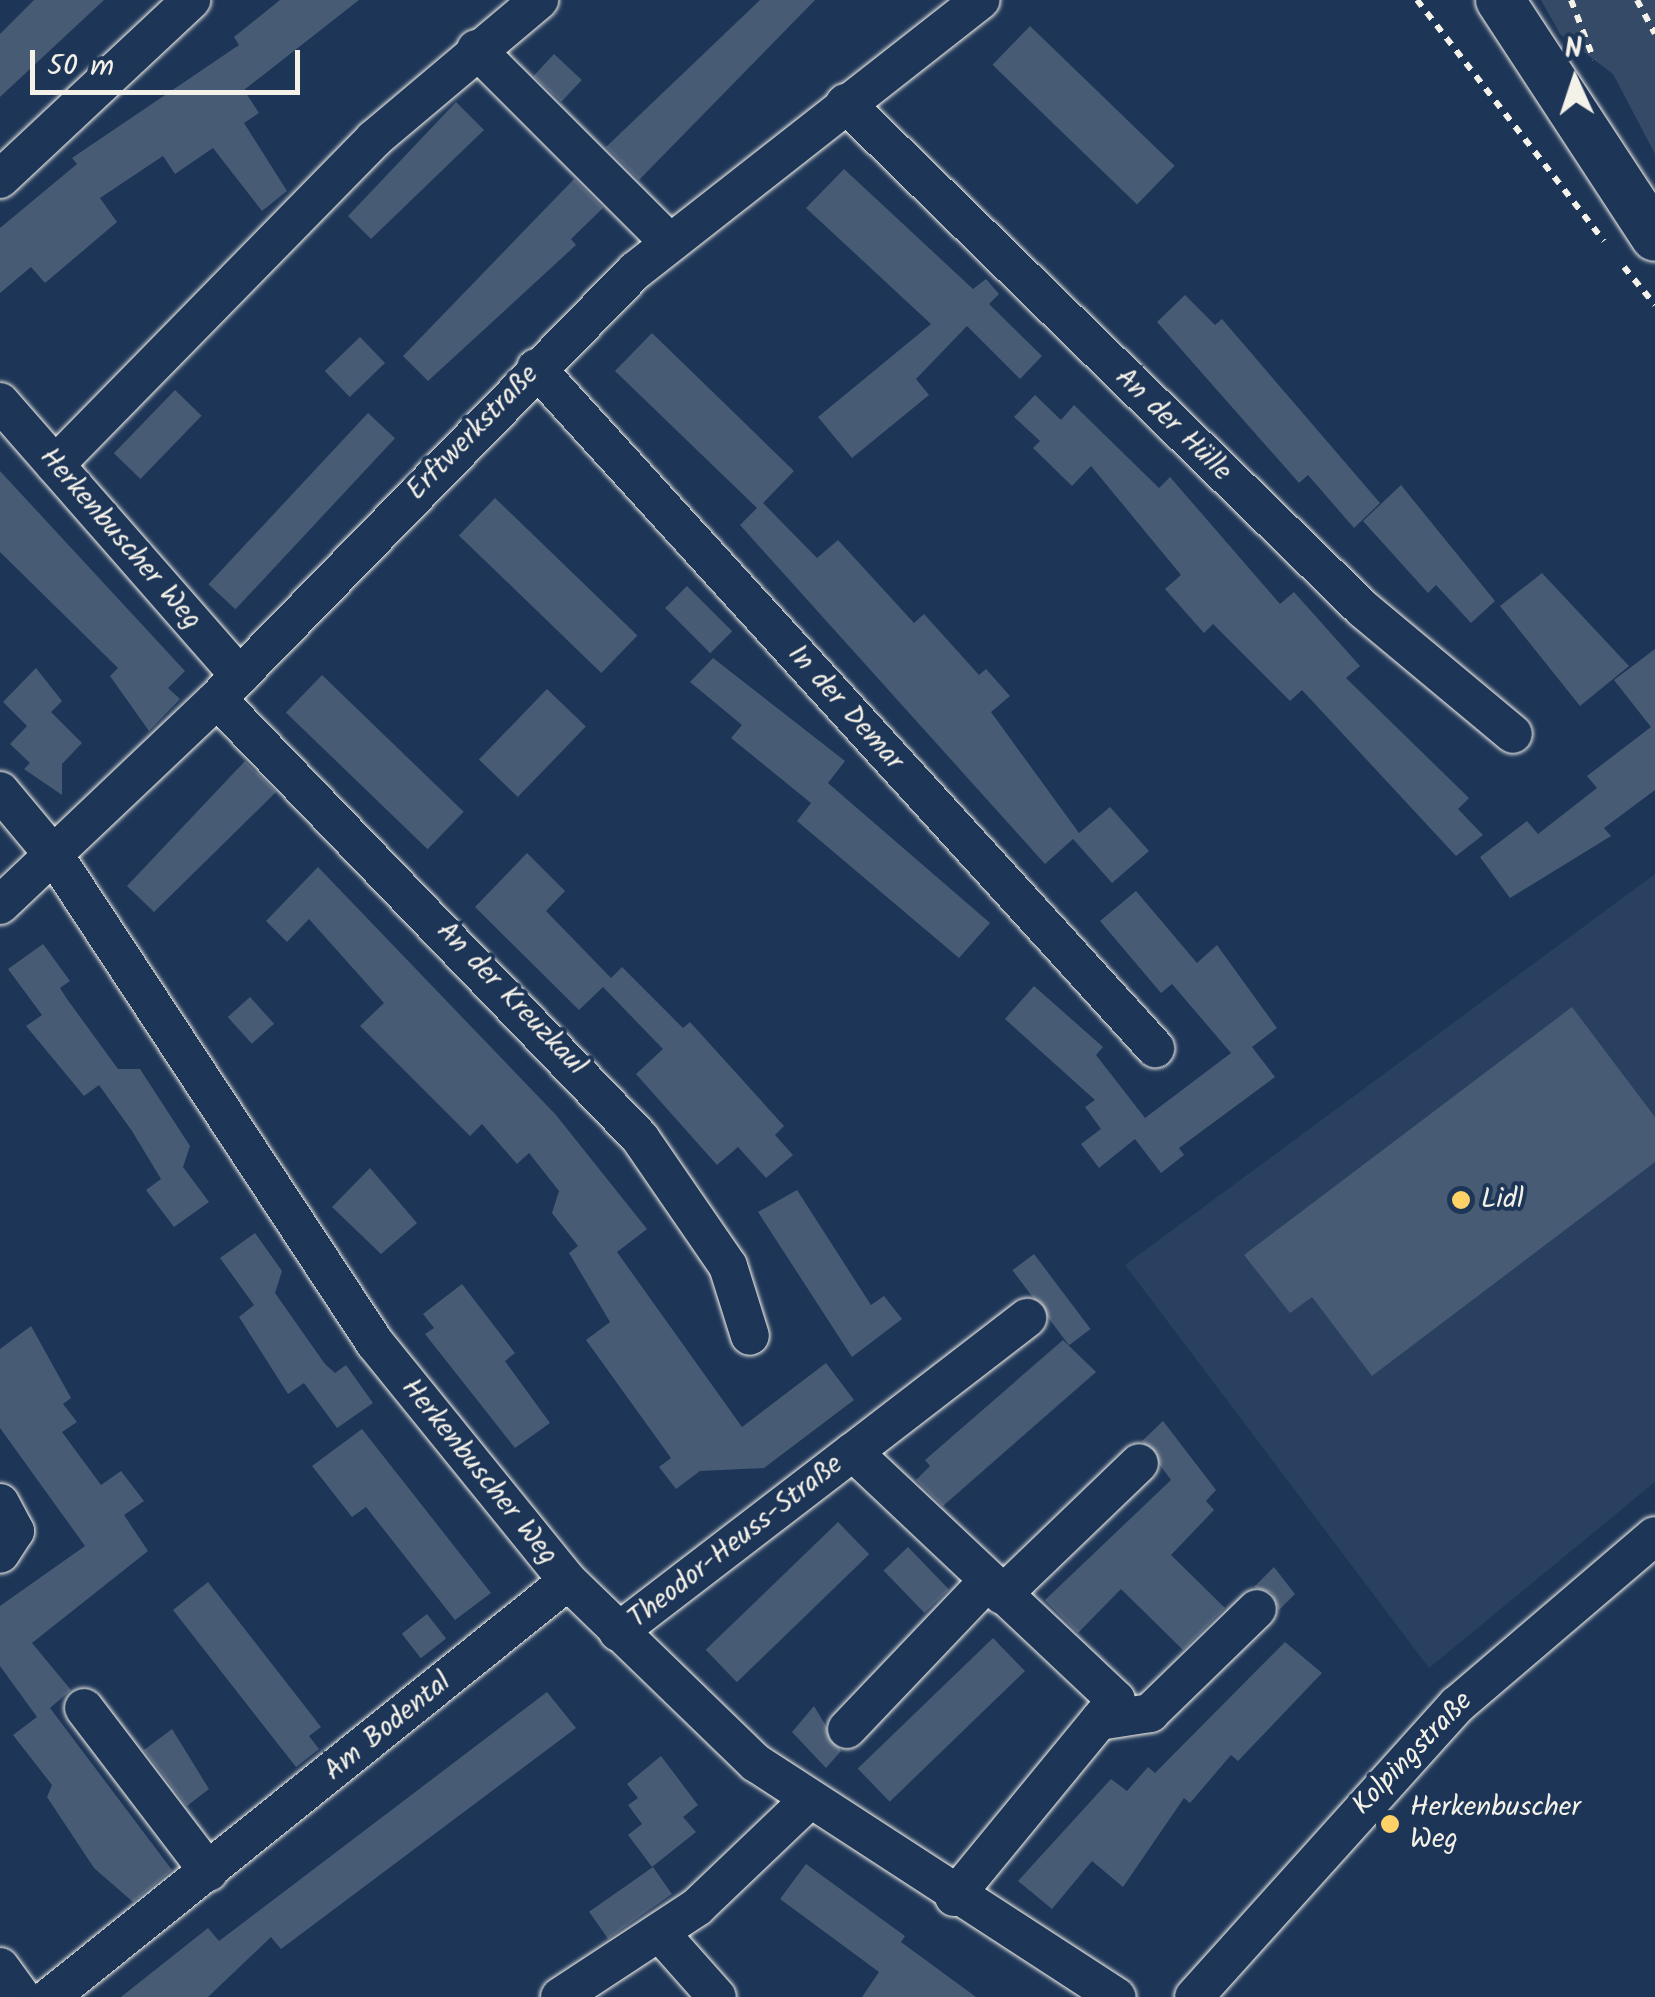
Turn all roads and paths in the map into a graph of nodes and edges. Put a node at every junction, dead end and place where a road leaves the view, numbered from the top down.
1 (192, 0) edge
2 (539, 0) edge
3 (981, 0) edge
4 (1417, 0) edge
5 (1500, 0) edge
6 (1571, 0) edge
7 (1638, 0) edge
8 (1655, 34) edge
9 (476, 49) junction
10 (1594, 60) dead end
11 (845, 102) junction
12 (0, 180) edge
13 (1577, 206) dead end
14 (1655, 237) edge
15 (669, 242) junction
16 (536, 368) junction
17 (0, 402) edge
18 (55, 465) junction
19 (228, 687) junction
20 (1514, 734) dead end
21 (0, 791) edge
22 (56, 858) junction
23 (0, 905) edge
24 (1155, 1048) dead end
25 (1027, 1318) dead end
26 (750, 1336) dead end
27 (853, 1452) junction
28 (1139, 1463) dead end
29 (0, 1503) edge
30 (1655, 1536) edge
31 (0, 1554) edge
32 (568, 1581) junction
33 (995, 1588) junction
34 (1257, 1609) dead end
35 (618, 1632) junction
36 (84, 1708) dead end
37 (1099, 1721) junction
38 (848, 1729) dead end
39 (808, 1801) junction
40 (209, 1872) junction
41 (954, 1897) junction
42 (661, 1934) junction
43 (0, 1968) edge
44 (22, 1997) edge
45 (50, 1997) edge
46 (560, 1997) edge
47 (717, 1997) edge
48 (1117, 1997) edge
49 (1194, 1997) edge

1 - 12 street
2 - 9 street
3 - 11 street, Erftwerkstraße
4 - 13 path
5 - 14 main road
6 - 10 path
7 - 8 path
9 - 15 street
9 - 18 street
11 - 15 street, Erftwerkstraße
11 - 20 street, An der Hülle
15 - 16 street, Erftwerkstraße
16 - 19 street, Erftwerkstraße
16 - 24 street, In der Demar
17 - 18 street, Herkenbuscher Weg
18 - 19 street, Herkenbuscher Weg
19 - 22 street, Erftwerkstraße
19 - 26 street, An der Kreuzkaul
21 - 22 street, Herkenbuscher Weg
22 - 23 street, Erftwerkstraße
22 - 32 street, Herkenbuscher Weg
25 - 27 street, Theodor-Heuss-Straße
27 - 33 street, Theodor-Heuss-Straße
27 - 35 street, Theodor-Heuss-Straße
28 - 33 street
29 - 31 street
30 - 49 street, Kolpingstraße
32 - 35 street, Herkenbuscher Weg
32 - 40 street, Am Bodental
33 - 37 street, Theodor-Heuss-Straße
33 - 38 street
34 - 37 street
35 - 39 street, Herkenbuscher Weg
36 - 40 street
37 - 41 street
39 - 41 street, Herkenbuscher Weg
39 - 42 street
40 - 45 street, Am Bodental
41 - 48 street, Herkenbuscher Weg
42 - 46 street
42 - 47 street
43 - 44 street

